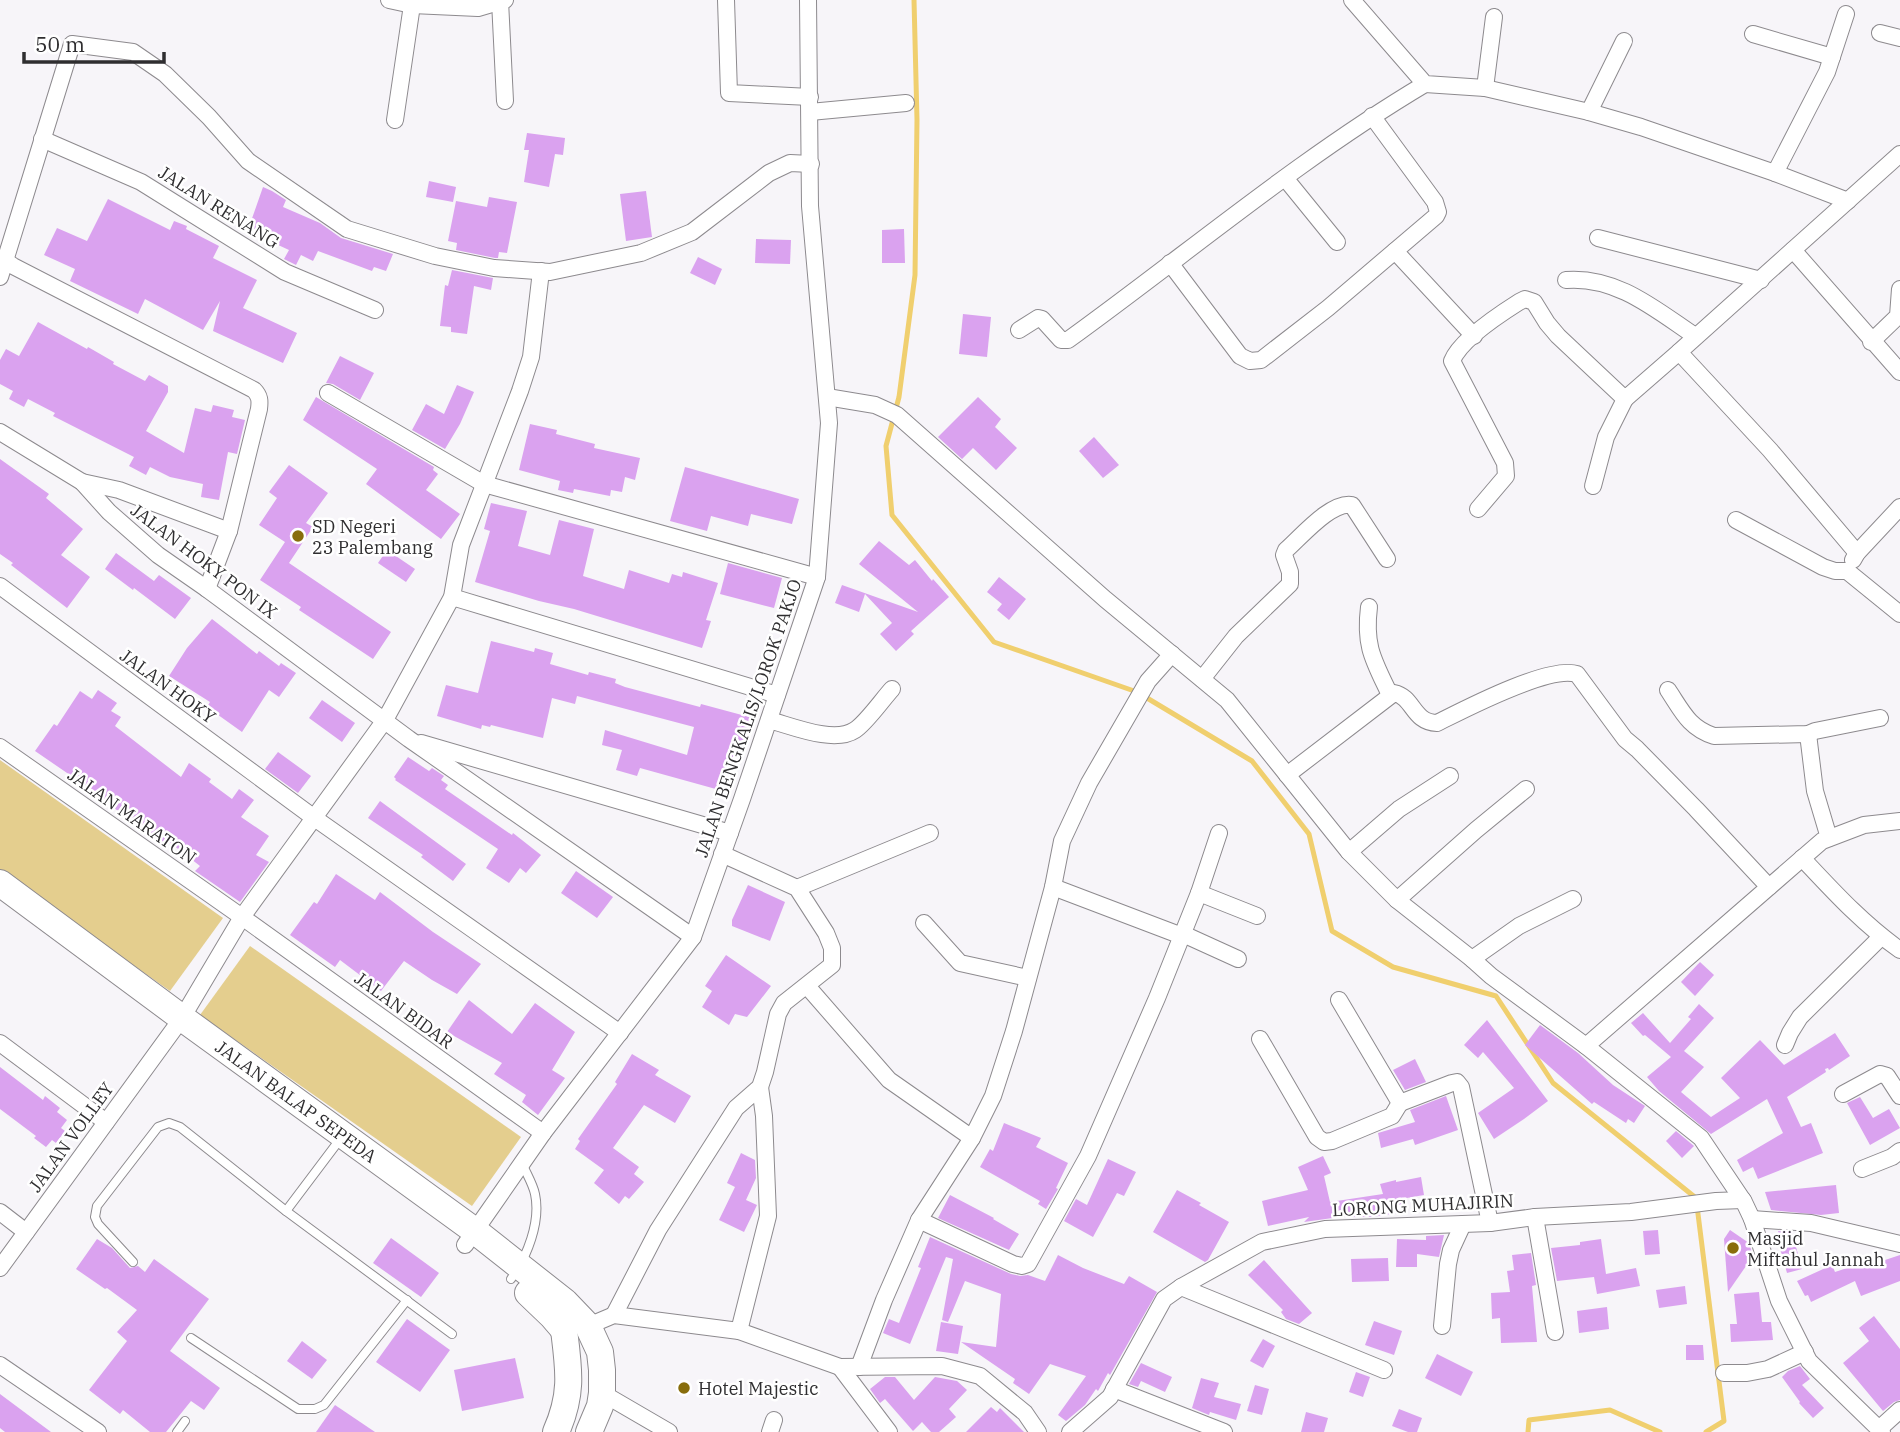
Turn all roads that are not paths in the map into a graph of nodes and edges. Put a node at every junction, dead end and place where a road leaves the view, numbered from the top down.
1 (389, 0) edge
2 (726, 0) edge
3 (808, 0) edge
4 (1352, 0) edge
5 (503, 1) edge
6 (412, 5) junction
7 (1846, 14) dead end
8 (1494, 17) dead end
9 (1880, 33) dead end
10 (1753, 34) dead end
11 (1900, 38) edge
12 (1624, 41) dead end
13 (1832, 57) junction
14 (1425, 84) junction
15 (1485, 88) junction
16 (505, 101) dead end
17 (905, 103) dead end
18 (810, 104) junction
19 (1589, 112) junction
20 (1372, 116) junction
21 (395, 120) dead end
22 (41, 139) junction
23 (1900, 154) edge
24 (811, 164) junction
25 (1775, 173) junction
26 (1285, 178) junction
27 (1848, 201) junction
28 (1598, 238) dead end
29 (1337, 242) dead end
30 (1794, 250) junction
31 (1395, 251) junction
32 (2, 258) edge
33 (1170, 262) junction
34 (541, 271) junction
35 (0, 276) edge
36 (1566, 280) dead end
37 (1761, 280) junction
38 (1900, 289) edge
39 (375, 310) dead end
40 (1019, 330) dead end
41 (1474, 336) junction
42 (1695, 337) junction
43 (1871, 342) junction
44 (1679, 352) junction
45 (1900, 372) edge
46 (328, 393) dead end
47 (827, 397) junction
48 (1625, 398) junction
49 (0, 432) edge
50 (82, 482) junction
51 (484, 484) junction
52 (1593, 486) dead end
53 (1900, 507) edge
54 (1478, 509) dead end
55 (1736, 520) dead end
56 (229, 531) junction
57 (1857, 553) junction
58 (1387, 559) dead end
59 (1847, 571) junction
60 (817, 577) junction
61 (0, 586) edge
62 (207, 589) junction
63 (452, 597) junction
64 (1369, 607) dead end
65 (1900, 614) edge
66 (1172, 654) junction
67 (1202, 679) junction
68 (892, 688) dead end
69 (1668, 690) dead end
70 (777, 695) junction
71 (1390, 695) junction
72 (1880, 718) dead end
73 (385, 720) junction
74 (769, 720) junction
75 (1808, 734) junction
76 (409, 739) junction
77 (0, 747) edge
78 (1287, 775) junction
79 (1450, 776) dead end
80 (1526, 789) dead end
81 (313, 817) junction
82 (1900, 821) edge
83 (730, 833) junction
84 (930, 833) dead end
85 (1219, 833) dead end
86 (1829, 838) junction
87 (1349, 852) junction
88 (722, 854) junction
89 (1802, 858) junction
90 (0, 883) edge
91 (1053, 887) junction
92 (1769, 887) junction
93 (797, 888) junction
94 (1199, 893) junction
95 (0, 897) edge
96 (1573, 899) dead end
97 (1396, 900) junction
98 (1257, 916) dead end
99 (242, 917) junction
100 (923, 923) dead end
101 (1182, 935) junction
102 (692, 937) junction
103 (1881, 937) junction
104 (1900, 950) edge
105 (1238, 959) dead end
106 (1472, 959) junction
107 (1028, 978) junction
108 (807, 986) junction
109 (1339, 1000) dead end
110 (178, 1023) junction
111 (620, 1033) junction
112 (1260, 1039) dead end
113 (0, 1043) edge
114 (1785, 1045) dead end
115 (1586, 1046) junction
116 (760, 1087) junction
117 (1843, 1094) dead end
118 (1900, 1096) edge
119 (1400, 1103) junction
120 (106, 1122) junction
121 (542, 1133) junction
122 (972, 1138) junction
123 (338, 1141) junction
124 (1900, 1151) edge
125 (522, 1163) junction
126 (1862, 1168) dead end
127 (1743, 1200) junction
128 (286, 1211) junction
129 (0, 1212) edge
130 (1535, 1217) junction
131 (1752, 1219) junction
132 (919, 1220) junction
133 (1490, 1223) junction
134 (1463, 1224) junction
135 (26, 1232) junction
136 (470, 1238) junction
137 (1900, 1244) edge
138 (133, 1262) dead end
139 (0, 1268) edge
140 (515, 1273) junction
141 (1181, 1287) junction
142 (407, 1300) junction
143 (614, 1315) junction
144 (1441, 1326) dead end
145 (576, 1328) junction
146 (739, 1331) junction
147 (1555, 1332) dead end
148 (452, 1334) dead end
149 (191, 1338) dead end
150 (1805, 1352) junction
151 (0, 1365) edge
152 (840, 1367) junction
153 (859, 1367) junction
154 (1384, 1370) dead end
155 (1724, 1373) dead end
156 (1114, 1389) junction
157 (602, 1394) junction
158 (1900, 1410) edge
159 (185, 1421) dead end
160 (1880, 1430) edge
161 (98, 1432) edge
162 (177, 1432) edge
163 (556, 1432) edge
164 (589, 1432) edge
165 (668, 1432) edge
166 (889, 1432) edge
167 (1038, 1432) edge
168 (1070, 1432) edge
169 (1224, 1432) edge

1 - 6 street
2 - 18 street
3 - 18 street, JALAN BENGKALIS/LOROK PAKJO
4 - 14 street
5 - 6 street
5 - 16 street
6 - 21 street
7 - 13 street
8 - 15 street
9 - 11 street
10 - 13 street
12 - 19 street
13 - 25 street
14 - 15 street
14 - 20 street
15 - 19 street
17 - 18 street
18 - 24 street, JALAN BENGKALIS/LOROK PAKJO
19 - 25 street
20 - 26 street
20 - 31 street
22 - 32 street
22 - 34 street
22 - 39 street, JALAN RENANG
23 - 27 street
24 - 34 street
24 - 47 street, JALAN BENGKALIS/LOROK PAKJO
25 - 27 street
26 - 29 street
26 - 33 street
27 - 30 street
28 - 37 street
30 - 37 street
30 - 43 street
31 - 33 street
31 - 41 street
32 - 35 street
32 - 56 street
33 - 40 street
34 - 51 street, JALAN VOLLEY
36 - 42 street
37 - 42 street
38 - 43 street
41 - 48 street
41 - 54 street
42 - 44 street
43 - 45 street
44 - 48 street
44 - 57 street
46 - 51 street
47 - 60 street, JALAN BENGKALIS/LOROK PAKJO
47 - 66 street
48 - 52 street
49 - 50 street, JALAN HOKY PON IX
50 - 56 street
50 - 62 street, JALAN HOKY PON IX
51 - 60 street
51 - 63 street, JALAN VOLLEY
53 - 57 street
55 - 59 street
56 - 62 street
57 - 59 street
58 - 67 street
59 - 65 street
60 - 70 street, JALAN BENGKALIS/LOROK PAKJO
61 - 81 street, JALAN HOKY
62 - 73 street, JALAN HOKY PON IX
63 - 70 street
63 - 73 street, JALAN VOLLEY
64 - 71 street
66 - 67 street
66 - 91 street
67 - 78 street
68 - 74 street
69 - 75 street
70 - 74 street, JALAN BENGKALIS/LOROK PAKJO
71 - 78 street
71 - 92 street
72 - 75 street
73 - 76 street, JALAN HOKY PON IX
73 - 81 street, JALAN VOLLEY
74 - 83 street, JALAN BENGKALIS/LOROK PAKJO
75 - 86 street
76 - 83 street
76 - 102 street, JALAN HOKY PON IX
77 - 99 street, JALAN MARATON
78 - 87 street
79 - 87 street
80 - 97 street
81 - 99 street, JALAN VOLLEY
81 - 111 street, JALAN HOKY
82 - 86 street
83 - 88 street, JALAN BENGKALIS/LOROK PAKJO
84 - 93 street
85 - 94 street
86 - 89 street
87 - 97 street
88 - 93 street
88 - 102 street, JALAN BENGKALIS/LOROK PAKJO
89 - 92 street
89 - 103 street
90 - 110 main road, JALAN BALAP SEPEDA
91 - 101 street
91 - 107 street
92 - 115 street
93 - 108 street
94 - 98 street
94 - 101 street
95 - 110 main road, JALAN BALAP SEPEDA
96 - 106 street
97 - 106 street
99 - 110 street, JALAN VOLLEY
99 - 121 street, JALAN BIDAR
100 - 107 street
101 - 105 street
101 - 132 street
102 - 111 street, JALAN BENGKALIS/LOROK PAKJO
103 - 104 street
103 - 114 street
106 - 115 street
107 - 122 street
108 - 116 street
108 - 122 street
109 - 119 street
110 - 120 street, JALAN VOLLEY
110 - 123 main road, JALAN BALAP SEPEDA
111 - 121 street, JALAN BENGKALIS/LOROK PAKJO
112 - 119 street
113 - 120 street
115 - 127 street
116 - 143 street
116 - 146 street
117 - 118 street
119 - 133 street
120 - 135 street, JALAN VOLLEY
121 - 125 street, JALAN BENGKALIS/LOROK PAKJO
122 - 132 street
123 - 128 lane
123 - 136 main road, JALAN BALAP SEPEDA
124 - 126 street
125 - 136 street, JALAN BENGKALIS/LOROK PAKJO
125 - 140 lane
127 - 130 street, LORONG MUHAJIRIN
127 - 131 street
128 - 138 lane
128 - 142 lane
129 - 135 street
130 - 133 street, LORONG MUHAJIRIN
130 - 147 street
131 - 137 street
131 - 150 street
132 - 153 street
133 - 134 street, LORONG MUHAJIRIN
134 - 141 street, LORONG MUHAJIRIN
134 - 144 street
135 - 139 street, JALAN VOLLEY
136 - 140 main road, JALAN BALAP SEPEDA
140 - 145 main road, JALAN BALAP SEPEDA
141 - 154 street
141 - 156 street, LORONG MUHAJIRIN
142 - 148 lane
142 - 149 lane
143 - 145 street
143 - 146 street
145 - 157 main road
145 - 163 main road
146 - 152 street
150 - 155 street
150 - 160 street
151 - 161 street
152 - 153 street
152 - 166 street
153 - 167 street
156 - 168 street, LORONG MUHAJIRIN
156 - 169 street
157 - 164 main road
157 - 165 street
158 - 160 street
159 - 162 lane

